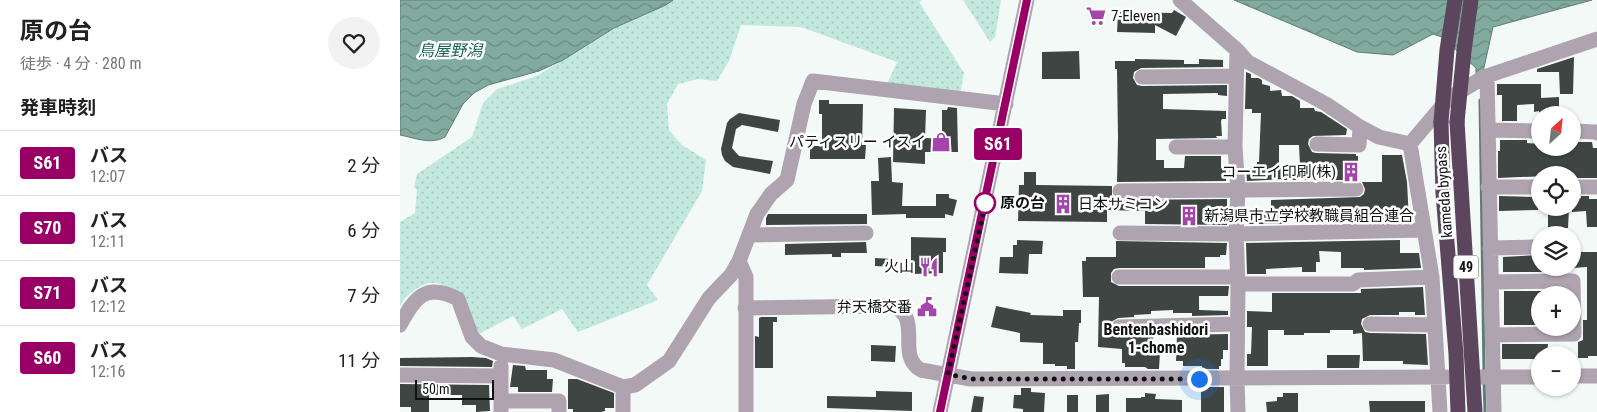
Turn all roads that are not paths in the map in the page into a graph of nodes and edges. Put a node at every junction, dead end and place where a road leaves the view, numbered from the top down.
1 (1027, 0) edge
2 (1180, 0) edge
3 (1455, 0) edge
4 (1471, 0) edge
5 (1597, 39) edge
6 (1237, 50) junction
7 (1236, 76) junction
8 (1142, 77) dead end
9 (1482, 79) junction
10 (1006, 104) junction
11 (1360, 128) junction
12 (1489, 130) junction
13 (1531, 131) edge
14 (1581, 131) edge
15 (1597, 133) edge
16 (1317, 144) dead end
17 (1410, 144) junction
18 (1236, 147) junction
19 (1180, 149) dead end
20 (1488, 187) junction
21 (1531, 187) edge
22 (1581, 187) edge
23 (1597, 187) edge
24 (1356, 189) dead end
25 (1238, 190) junction
26 (1120, 191) dead end
27 (1424, 230) junction
28 (866, 233) dead end
29 (1120, 233) dead end
30 (1236, 234) junction
31 (749, 235) junction
32 (1531, 247) edge
33 (1490, 248) junction
34 (739, 261) junction
35 (1119, 276) dead end
36 (1432, 277) junction
37 (1238, 281) junction
38 (1491, 282) junction
39 (745, 308) junction
40 (1237, 324) junction
41 (1370, 324) dead end
42 (400, 325) edge
43 (1435, 325) junction
44 (1119, 327) dead end
45 (1492, 335) junction
46 (502, 354) junction
47 (948, 374) junction
48 (400, 375) edge
49 (501, 376) junction
50 (1581, 376) edge
51 (1597, 376) edge
52 (1443, 377) junction
53 (1488, 377) junction
54 (1531, 377) edge
55 (1237, 379) junction
56 (623, 387) junction
57 (501, 406) edge
58 (560, 412) edge
59 (623, 412) edge
60 (746, 412) edge
61 (940, 412) edge
62 (1238, 412) edge
63 (1440, 412) edge
64 (1458, 412) edge
65 (1476, 412) edge
66 (1494, 412) edge

1 - 10 street
2 - 6 street
3 - 64 highway, kameda bypass / 49, bridge
4 - 65 highway, kameda bypass / 49, bridge
5 - 9 street
6 - 7 street
6 - 11 street
7 - 8 street
7 - 18 street
9 - 12 street
9 - 17 street
10 - 31 street
10 - 47 street
11 - 16 street
11 - 17 street
12 - 13 street
12 - 20 street
14 - 15 street
17 - 27 street
18 - 19 street
18 - 25 street
20 - 21 street
20 - 33 street
22 - 23 street
24 - 25 street
25 - 26 street
25 - 30 street
27 - 30 street
27 - 36 street
28 - 31 street
29 - 30 street
30 - 37 street
31 - 34 street
32 - 33 street
33 - 38 street
34 - 39 street
34 - 56 street
35 - 37 street
36 - 37 street
36 - 43 street
37 - 40 street
38 - 45 street
38 - 45 street
39 - 47 street
39 - 60 street
40 - 44 street
40 - 55 street
41 - 43 street
42 - 46 street
43 - 52 street
45 - 53 street
46 - 49 street
46 - 56 street
47 - 55 street
47 - 61 street
48 - 49 street
49 - 57 street
50 - 51 street
52 - 55 street
52 - 63 street
53 - 54 street
53 - 66 street
55 - 62 street
56 - 59 street
57 - 58 street

